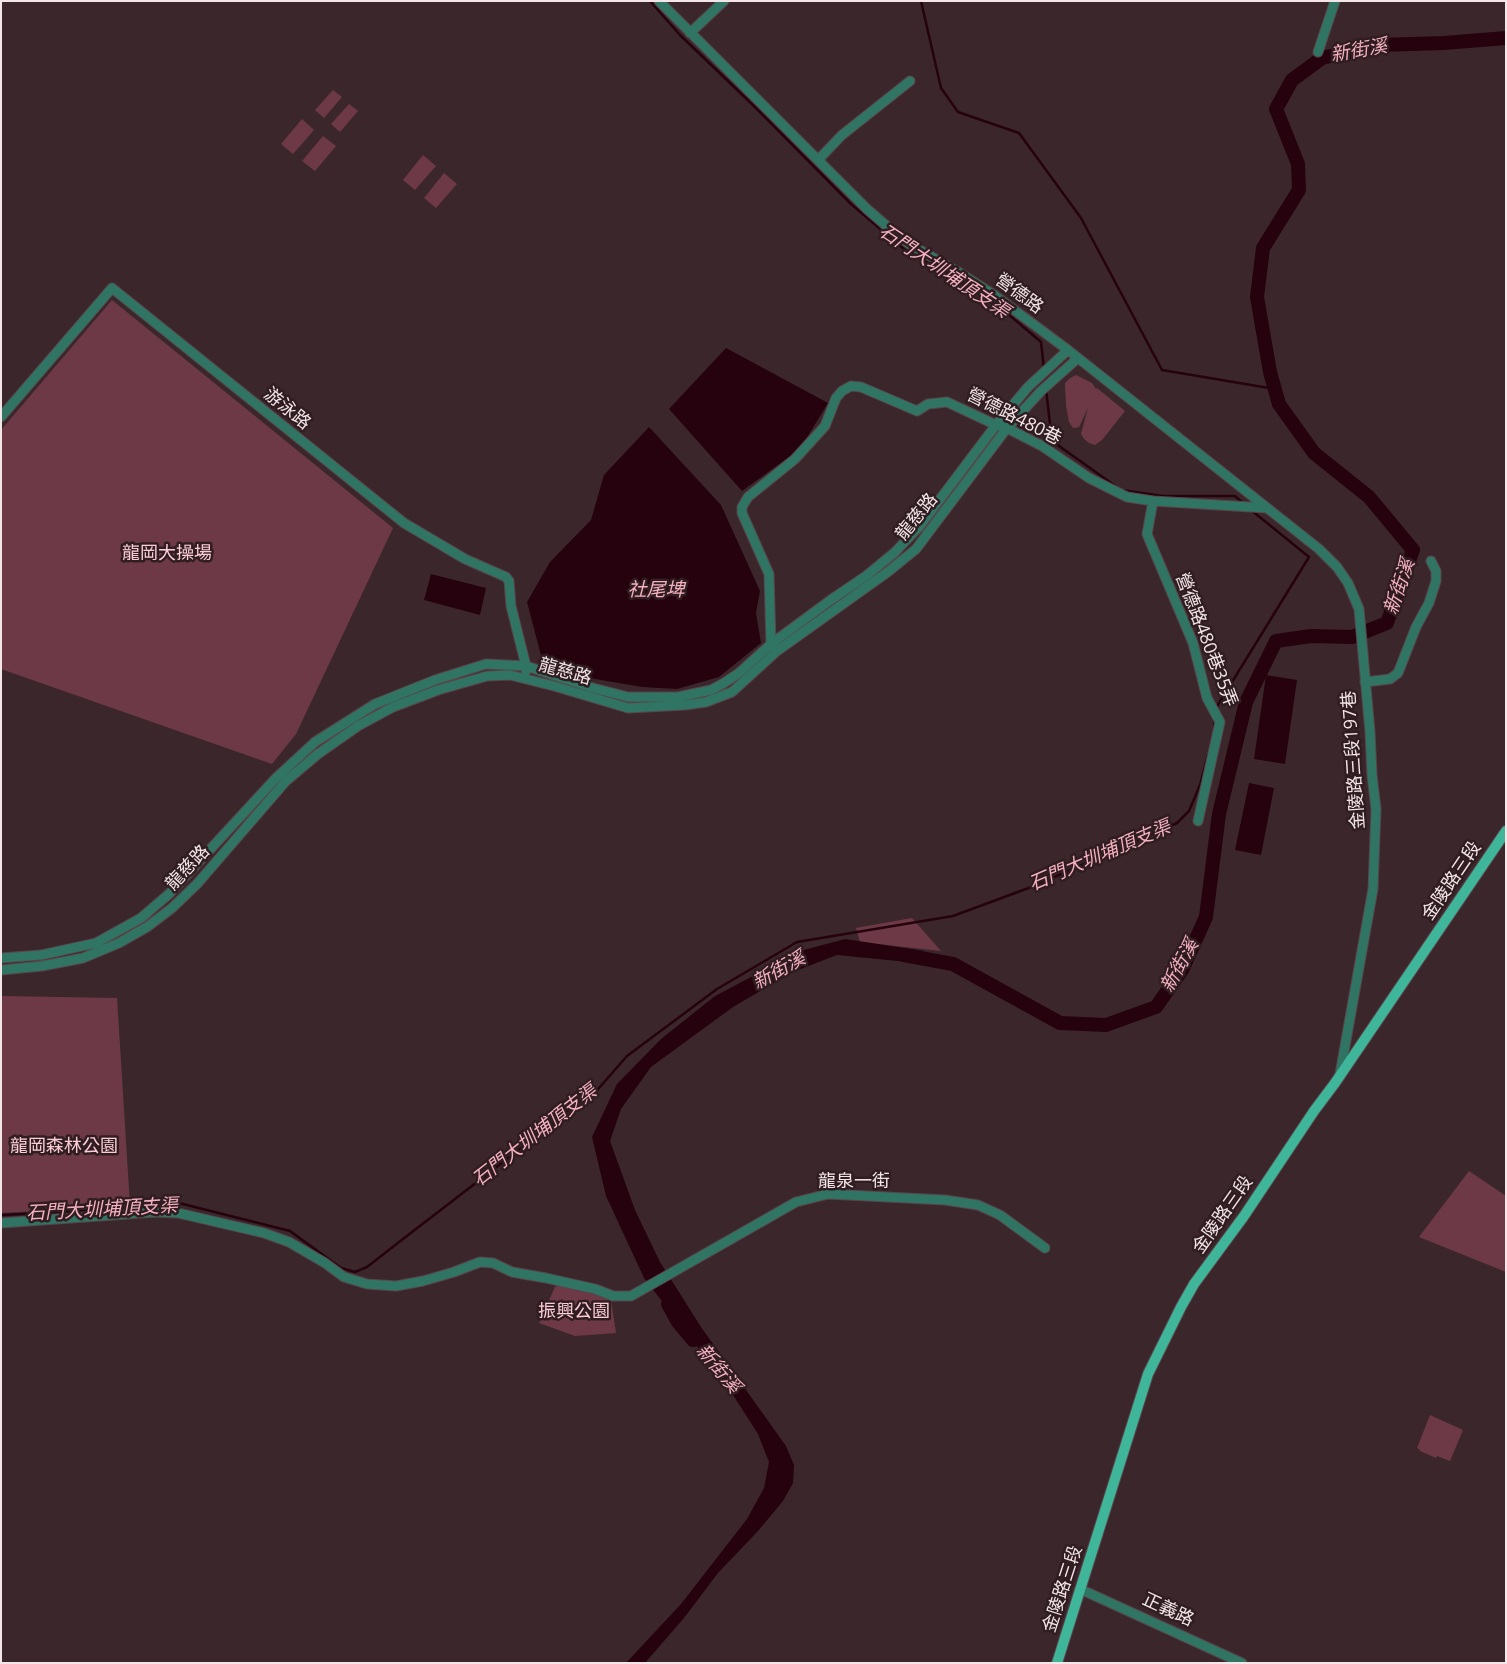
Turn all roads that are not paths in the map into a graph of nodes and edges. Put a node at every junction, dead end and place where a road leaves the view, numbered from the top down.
1 (659, 1) edge
2 (724, 1) edge
3 (1335, 1) edge
4 (690, 33) junction
5 (1318, 52) dead end
6 (910, 81) dead end
7 (818, 160) junction
8 (1068, 350) junction
9 (1078, 358) junction
10 (1, 417) edge
11 (996, 425) junction
12 (1007, 428) junction
13 (1153, 501) junction
14 (1267, 508) junction
15 (1430, 561) dead end
16 (1359, 609) joint
17 (774, 648) junction
18 (526, 666) junction
19 (526, 678) junction
20 (434, 680) junction
21 (1365, 682) junction
22 (438, 690) junction
23 (1198, 821) dead end
24 (1506, 830) edge
25 (1, 958) edge
26 (1, 970) edge
27 (1340, 1076) junction
28 (1, 1222) edge
29 (1045, 1248) dead end
30 (1080, 1589) junction
31 (1057, 1663) edge
32 (1242, 1663) edge

1 - 4 street, 營德路
2 - 4 street
3 - 5 street
4 - 7 street, 營德路
6 - 7 street
7 - 8 street, 營德路
8 - 9 street, 營德路
8 - 11 street, 龍慈路
9 - 12 street, 龍慈路
9 - 14 street, 營德路
10 - 18 street, 游泳路
11 - 12 street, 營德路480巷
11 - 17 street, 龍慈路
11 - 17 street, 營德路480巷
12 - 13 street, 營德路480巷
12 - 17 street, 龍慈路
13 - 14 street, 營德路480巷
13 - 23 street, 營德路480巷35弄
14 - 16 street, 營德路
15 - 21 street
16 - 21 street, 金陵路三段197巷
17 - 18 street, 龍慈路
17 - 19 street, 龍慈路
18 - 19 street, 游泳路
18 - 20 street, 龍慈路
19 - 22 street, 龍慈路
20 - 22 street
20 - 25 street, 龍慈路
21 - 27 street, 金陵路三段197巷
22 - 26 street, 龍慈路
24 - 27 main road, 金陵路三段
27 - 30 main road, 金陵路三段
28 - 29 street, 龍泉一街
30 - 31 main road, 金陵路三段
30 - 32 street, 正義路

